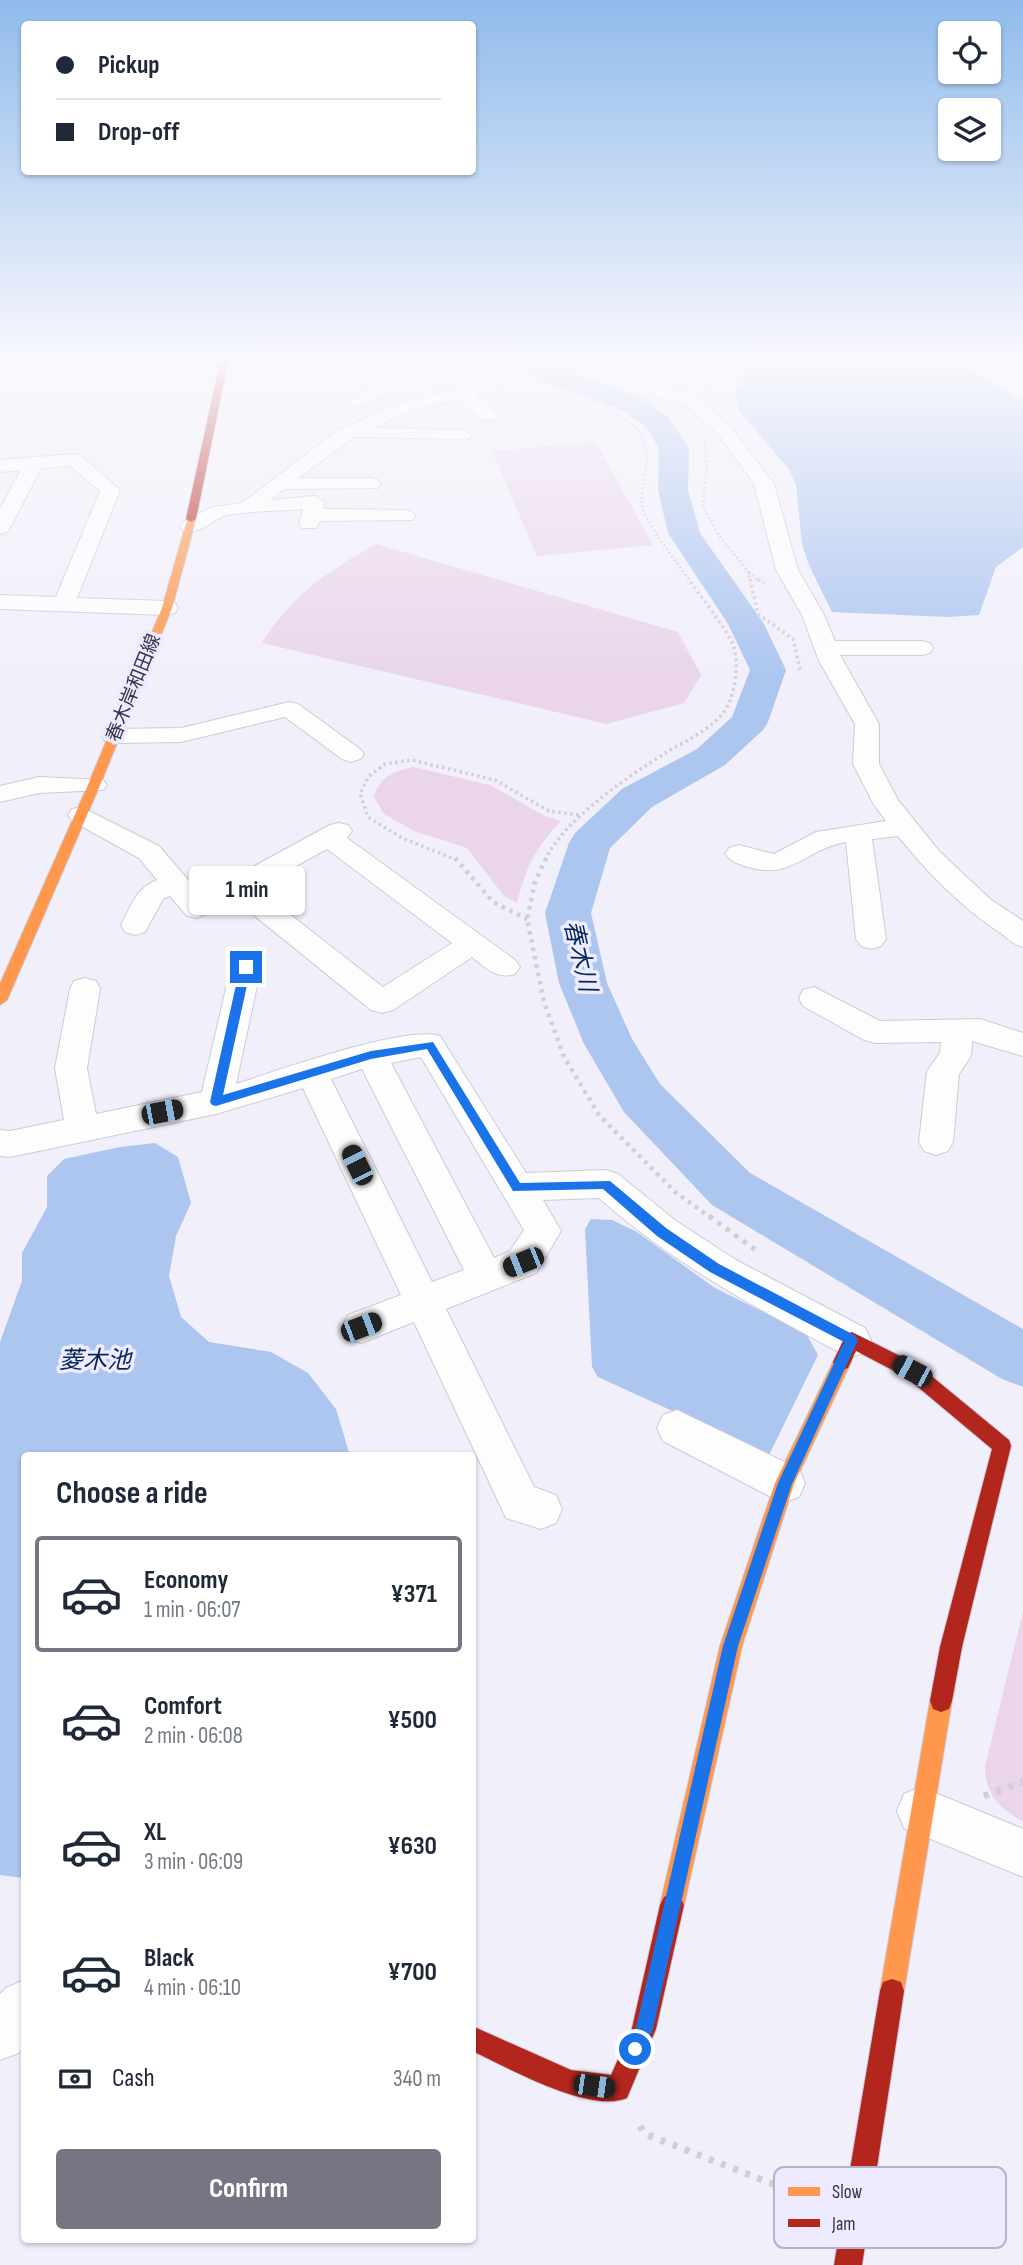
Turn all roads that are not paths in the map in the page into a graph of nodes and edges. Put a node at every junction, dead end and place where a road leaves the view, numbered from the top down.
1 (32, 468) edge
2 (83, 468) edge
3 (202, 468) edge
4 (300, 468) edge
5 (752, 468) edge
6 (278, 484) junction
7 (371, 484) dead end
8 (250, 506) junction
9 (405, 516) dead end
10 (190, 526) junction
11 (0, 528) edge
12 (0, 602) edge
13 (64, 604) junction
14 (167, 608) junction
15 (825, 648) junction
16 (922, 648) dead end
17 (114, 736) junction
18 (351, 754) dead end
19 (94, 785) junction
20 (0, 794) edge
21 (81, 815) junction
22 (905, 827) junction
23 (858, 834) junction
24 (739, 853) dead end
25 (175, 883) junction
26 (236, 887) junction
27 (135, 925) dead end
28 (1023, 937) edge
29 (871, 939) dead end
30 (473, 943) junction
31 (246, 967) dead end
32 (505, 967) dead end
33 (85, 989) dead end
34 (814, 998) dead end
35 (0, 1000) edge
36 (958, 1030) junction
37 (1023, 1045) edge
38 (371, 1055) junction
39 (312, 1073) junction
40 (216, 1102) junction
41 (82, 1128) junction
42 (936, 1142) dead end
43 (0, 1143) edge
44 (517, 1187) junction
45 (486, 1277) junction
46 (425, 1303) junction
47 (361, 1327) dead end
48 (852, 1340) junction
49 (677, 1428) dead end
50 (785, 1483) junction
51 (541, 1509) dead end
52 (921, 1811) junction
53 (1023, 1853) edge
54 (21, 2010) edge
55 (0, 2034) edge
56 (476, 2040) edge
57 (863, 2167) edge

1 - 11 street
2 - 13 street
3 - 10 main road, 春木岸和田線
4 - 6 street
5 - 15 street
6 - 7 street
6 - 8 street
8 - 9 street
8 - 10 street
10 - 14 main road, 春木岸和田線
12 - 13 street
13 - 14 street
14 - 17 main road, 春木岸和田線
15 - 16 street
15 - 22 street
17 - 18 street
17 - 19 main road, 春木岸和田線
19 - 20 street
19 - 21 main road, 春木岸和田線
21 - 25 street
21 - 35 main road, 春木岸和田線
22 - 23 street
22 - 28 street
23 - 24 street
23 - 29 street
25 - 26 street
25 - 27 street
26 - 30 street
26 - 30 street
30 - 32 street
31 - 40 street
33 - 41 street
34 - 36 street
36 - 37 street
36 - 42 street
38 - 39 street
38 - 44 street
38 - 45 street
39 - 40 street
39 - 46 street
40 - 41 street
41 - 43 street
44 - 45 street
44 - 48 street
45 - 46 street
46 - 47 street
46 - 51 street
48 - 50 main road
48 - 52 main road
49 - 50 street
50 - 56 main road
52 - 53 street
52 - 57 main road
54 - 55 street

